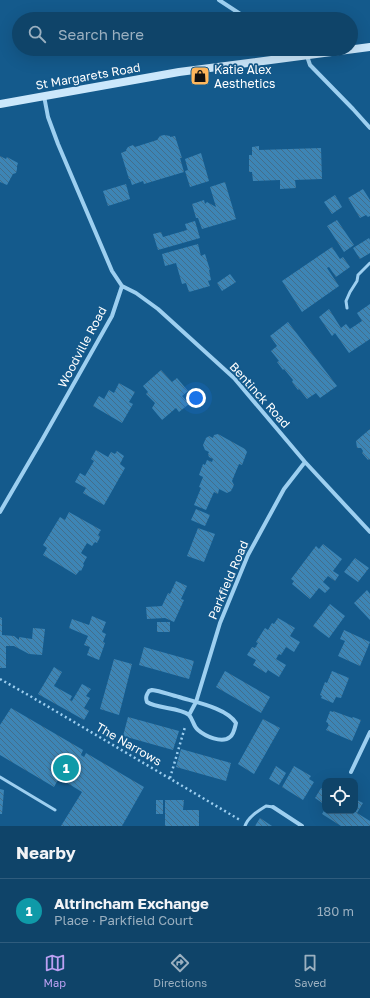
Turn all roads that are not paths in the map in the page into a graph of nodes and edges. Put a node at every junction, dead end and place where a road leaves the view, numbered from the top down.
1 (219, 0) edge
2 (237, 12) edge
3 (370, 47) edge
4 (358, 49) edge
5 (299, 56) edge
6 (307, 56) edge
7 (284, 58) joint
8 (44, 96) junction
9 (0, 104) edge
10 (370, 128) edge
11 (370, 263) edge
12 (122, 286) junction
13 (347, 308) dead end
14 (305, 462) junction
15 (0, 512) edge
16 (370, 532) edge
17 (196, 702) junction
18 (189, 715) junction
19 (370, 732) edge
20 (350, 772) dead end
21 (0, 777) edge
22 (273, 807) joint
23 (55, 810) dead end
24 (246, 825) edge
25 (302, 826) edge

1 - 2 street
3 - 4 street, St Margarets Road
5 - 7 street, St Margarets Road
6 - 10 street
7 - 8 street, St Margarets Road
8 - 9 street, St Margarets Road
8 - 12 street
11 - 13 lane
12 - 14 street, Bentinck Road
12 - 15 street, Woodville Road
14 - 16 street, Bentinck Road
14 - 17 street, Parkfield Road
17 - 18 street, Parkfield Road
17 - 18 street
17 - 18 street
19 - 20 street
21 - 23 lane
22 - 24 lane
22 - 25 street

